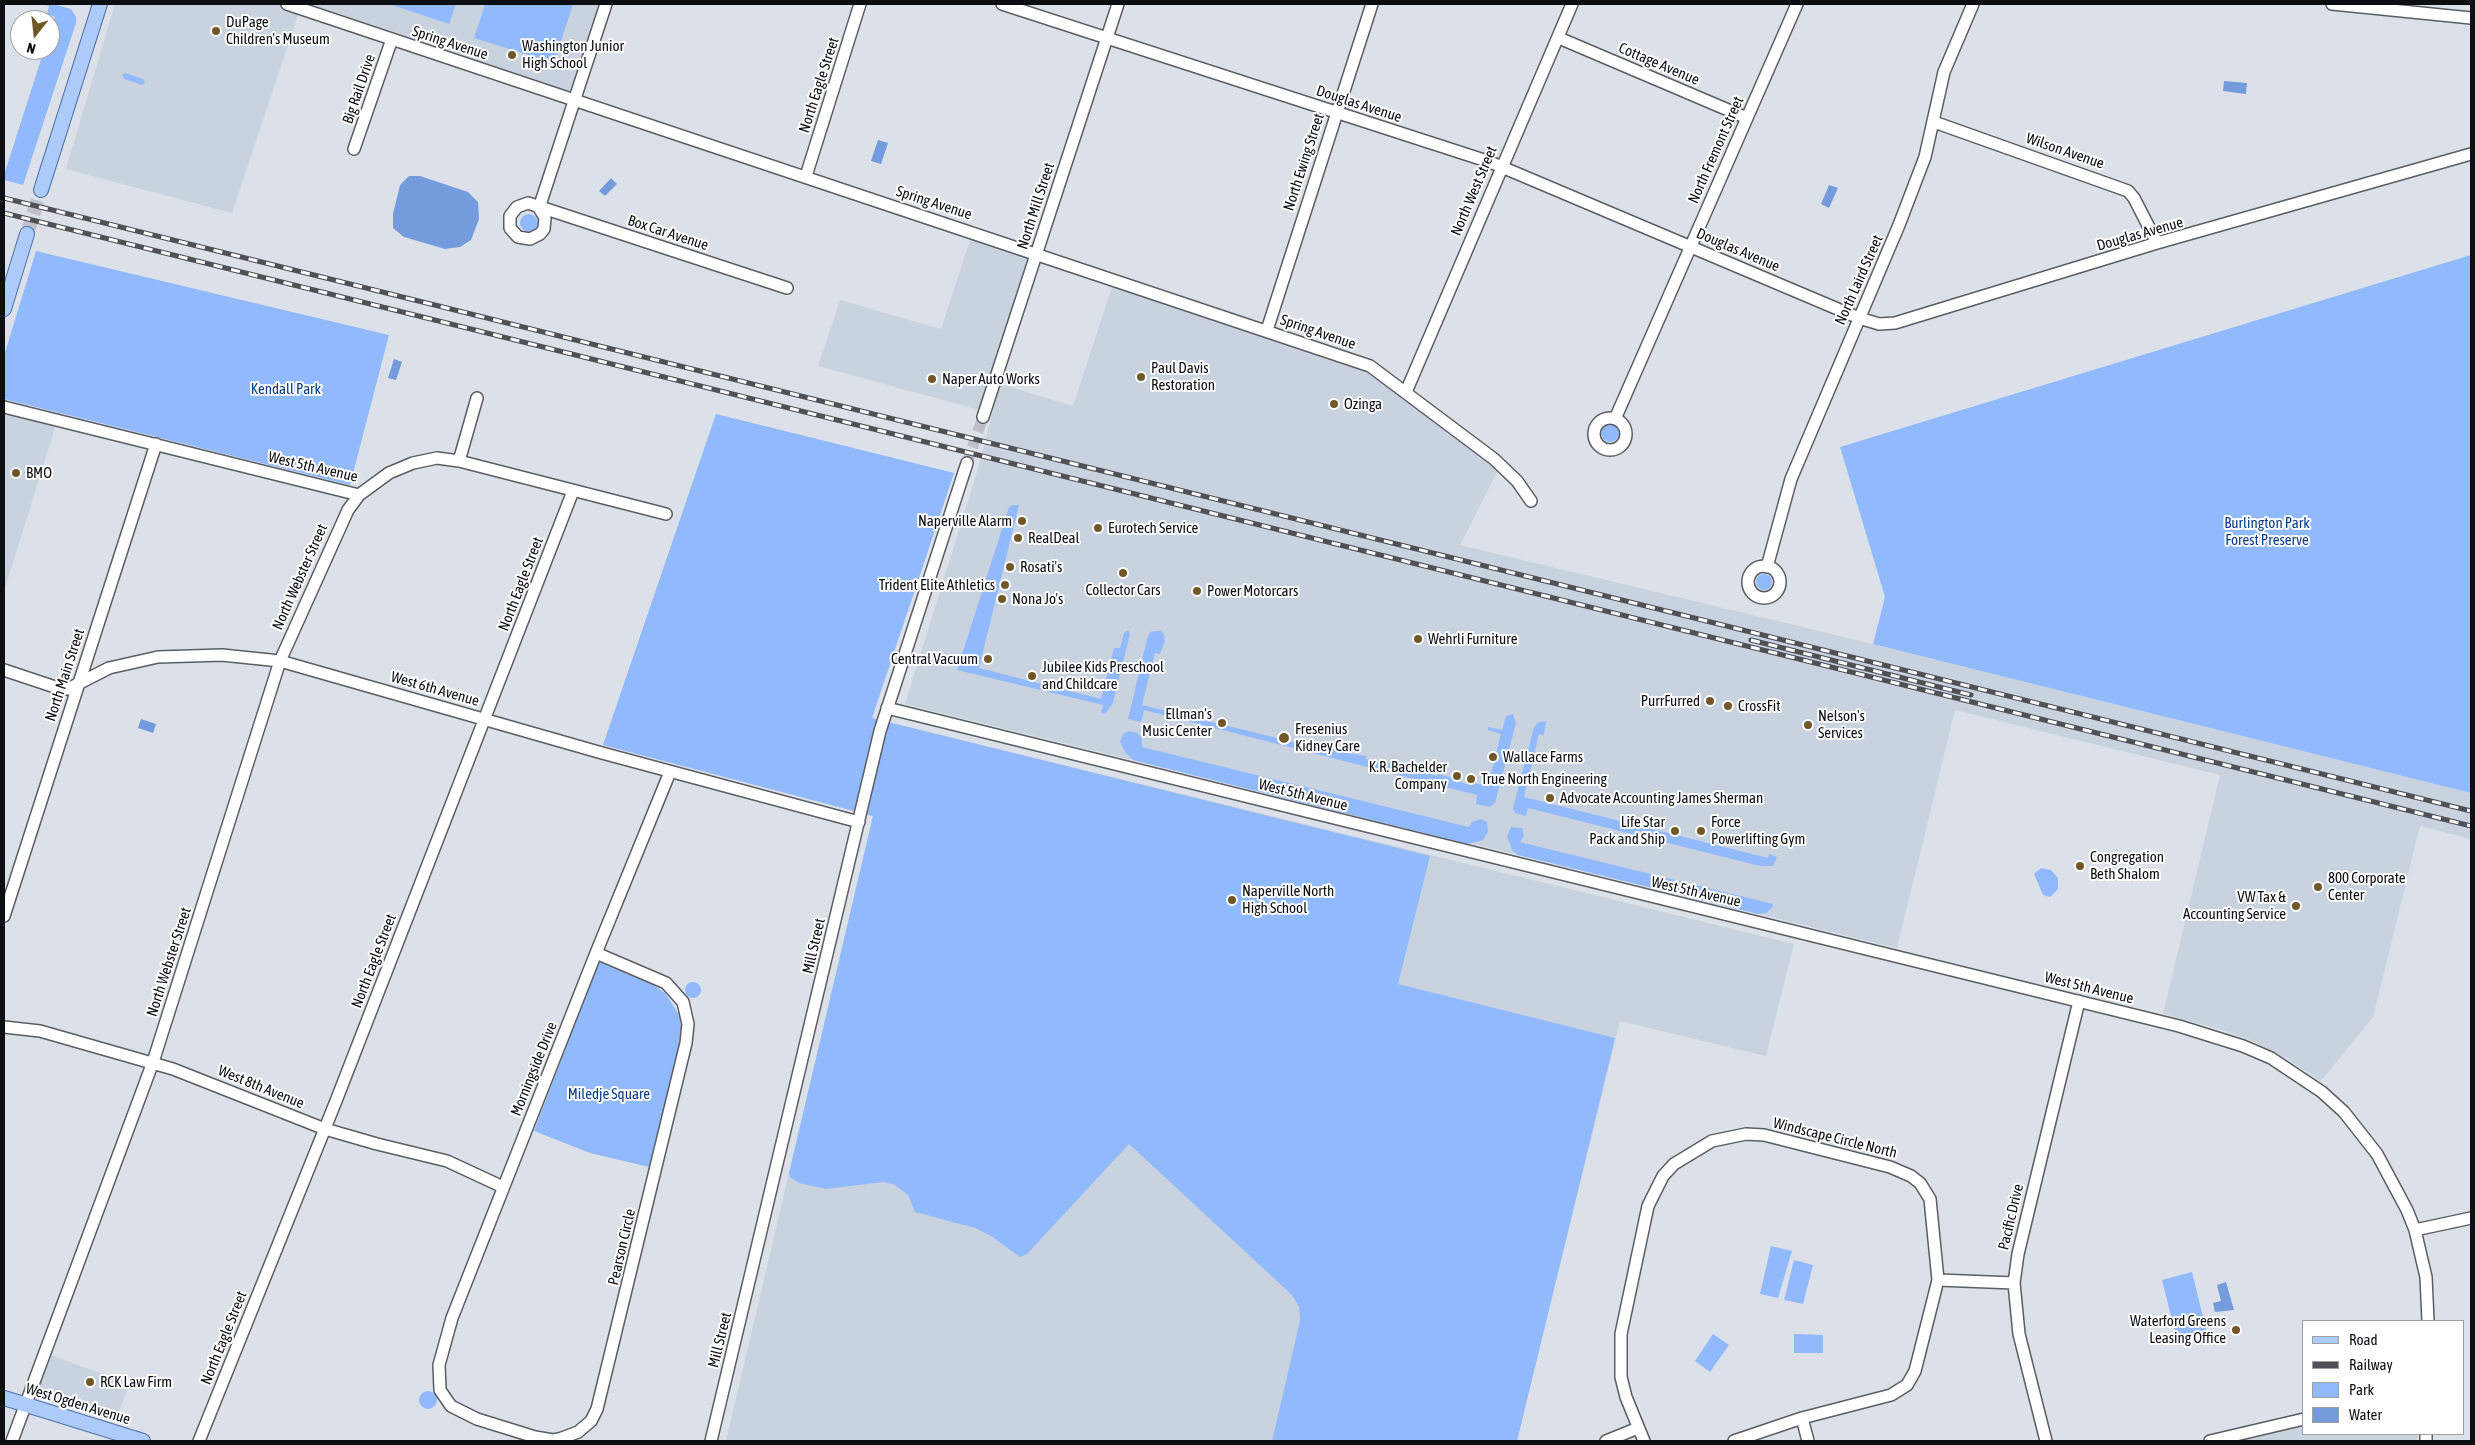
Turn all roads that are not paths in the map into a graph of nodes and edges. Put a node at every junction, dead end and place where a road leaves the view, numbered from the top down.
1 (99, 4) edge
2 (287, 4) edge
3 (606, 4) edge
4 (860, 4) edge
5 (1002, 4) edge
6 (1118, 4) edge
7 (1372, 4) edge
8 (1572, 4) edge
9 (1797, 4) edge
10 (1973, 4) edge
11 (2332, 4) edge
12 (2471, 18) edge
13 (1106, 38) junction
14 (1559, 38) junction
15 (392, 39) junction
16 (574, 100) junction
17 (1336, 113) junction
18 (1747, 118) junction
19 (1934, 122) junction
20 (354, 149) dead end
21 (2471, 154) edge
22 (1501, 167) junction
23 (806, 176) junction
24 (41, 190) tunnel mouth
25 (27, 234) tunnel mouth
26 (2157, 243) junction
27 (1690, 246) junction
28 (1037, 253) junction
29 (787, 288) dead end
30 (4, 309) edge
31 (1859, 318) junction
32 (1267, 330) junction
33 (1406, 392) junction
34 (477, 398) dead end
35 (4, 406) edge
36 (983, 417) tunnel mouth
37 (1615, 419) dead end
38 (156, 444) junction
39 (459, 461) junction
40 (967, 463) tunnel mouth
41 (573, 491) junction
42 (359, 494) junction
43 (1531, 501) dead end
44 (666, 514) dead end
45 (1767, 566) dead end
46 (280, 661) junction
47 (4, 670) edge
48 (77, 685) junction
49 (887, 708) junction
50 (484, 719) junction
51 (670, 772) junction
52 (859, 822) junction
53 (4, 916) edge
54 (596, 953) junction
55 (2079, 1001) junction
56 (4, 1027) edge
57 (153, 1062) junction
58 (325, 1129) junction
59 (503, 1187) junction
60 (2471, 1218) edge
61 (2415, 1230) junction
62 (1938, 1280) junction
63 (2014, 1283) junction
64 (2428, 1320) edge
65 (438, 1381) joint
66 (4, 1398) edge
67 (26, 1405) junction
68 (1802, 1418) junction
69 (2302, 1419) edge
70 (1638, 1428) junction
71 (12, 1441) edge
72 (143, 1441) edge
73 (199, 1441) edge
74 (711, 1441) edge
75 (1606, 1441) edge
76 (1644, 1441) edge
77 (1734, 1441) edge
78 (1808, 1441) edge
79 (2046, 1441) edge
80 (2210, 1441) edge

1 - 24 main road
2 - 15 street, Spring Avenue
3 - 16 street
4 - 23 street, North Eagle Street
5 - 13 street, Douglas Avenue
6 - 13 street, North Mill Street
7 - 17 street, North Ewing Street
8 - 14 street, North West Street
9 - 18 street, North Fremont Street
10 - 19 street, North Laird Street
11 - 12 street
13 - 17 street, Douglas Avenue
13 - 28 street, North Mill Street
14 - 18 street, Cottage Avenue
14 - 22 street, North West Street
15 - 16 street, Spring Avenue
15 - 20 street, Big Rail Drive
16 - 23 street, Spring Avenue
16 - 29 street, Box Car Avenue
17 - 22 street, Douglas Avenue
17 - 32 street, North Ewing Street
18 - 27 street, North Fremont Street
19 - 26 street, Wilson Avenue
19 - 31 street, North Laird Street
21 - 26 street, Douglas Avenue
22 - 27 street, Douglas Avenue
22 - 33 street, North West Street
23 - 28 street, Spring Avenue
25 - 30 main road
26 - 31 street, Douglas Avenue
27 - 31 street, Douglas Avenue
27 - 37 street, North Fremont Street
28 - 32 street, Spring Avenue
28 - 36 street, North Mill Street
31 - 45 street, North Laird Street
32 - 33 street, Spring Avenue
33 - 43 street, Spring Avenue
34 - 39 street
35 - 38 street, West 5th Avenue
38 - 42 street, West 5th Avenue
38 - 48 street, North Main Street
39 - 41 street, West 5th Avenue
39 - 42 street, West 5th Avenue
40 - 49 street, Mill Street
41 - 44 street, West 5th Avenue
41 - 50 street, North Eagle Street
42 - 46 street, North Webster Street
46 - 48 street, West 6th Avenue
46 - 50 street, West 6th Avenue
46 - 57 street, North Webster Street
47 - 48 street, West 6th Avenue
48 - 53 street, North Main Street
49 - 52 street, Mill Street
49 - 55 street, West 5th Avenue
50 - 51 street, West 6th Avenue
50 - 58 street, North Eagle Street
51 - 52 street, West 6th Avenue
51 - 54 street, Morningside Drive
52 - 74 street, Mill Street
54 - 59 street, Morningside Drive
54 - 65 street, Pearson Circle
55 - 61 street, West 5th Avenue
55 - 63 street, Pacific Drive
56 - 57 street, West 8th Avenue
57 - 58 street, West 8th Avenue
57 - 67 street, North Webster Street
58 - 59 street, West 8th Avenue
58 - 73 street, North Eagle Street
59 - 65 street, Morningside Drive
60 - 61 street
61 - 64 street, West 5th Avenue
62 - 63 street
62 - 68 street, Windscape Circle North
62 - 70 street, Windscape Circle North
63 - 79 street, Pacific Drive
66 - 67 main road, West Ogden Avenue
67 - 71 street, North Webster Street
67 - 72 main road, West Ogden Avenue
68 - 77 street, Windscape Circle North
68 - 78 street
69 - 80 street
70 - 75 street
70 - 76 street, Windscape Circle North

